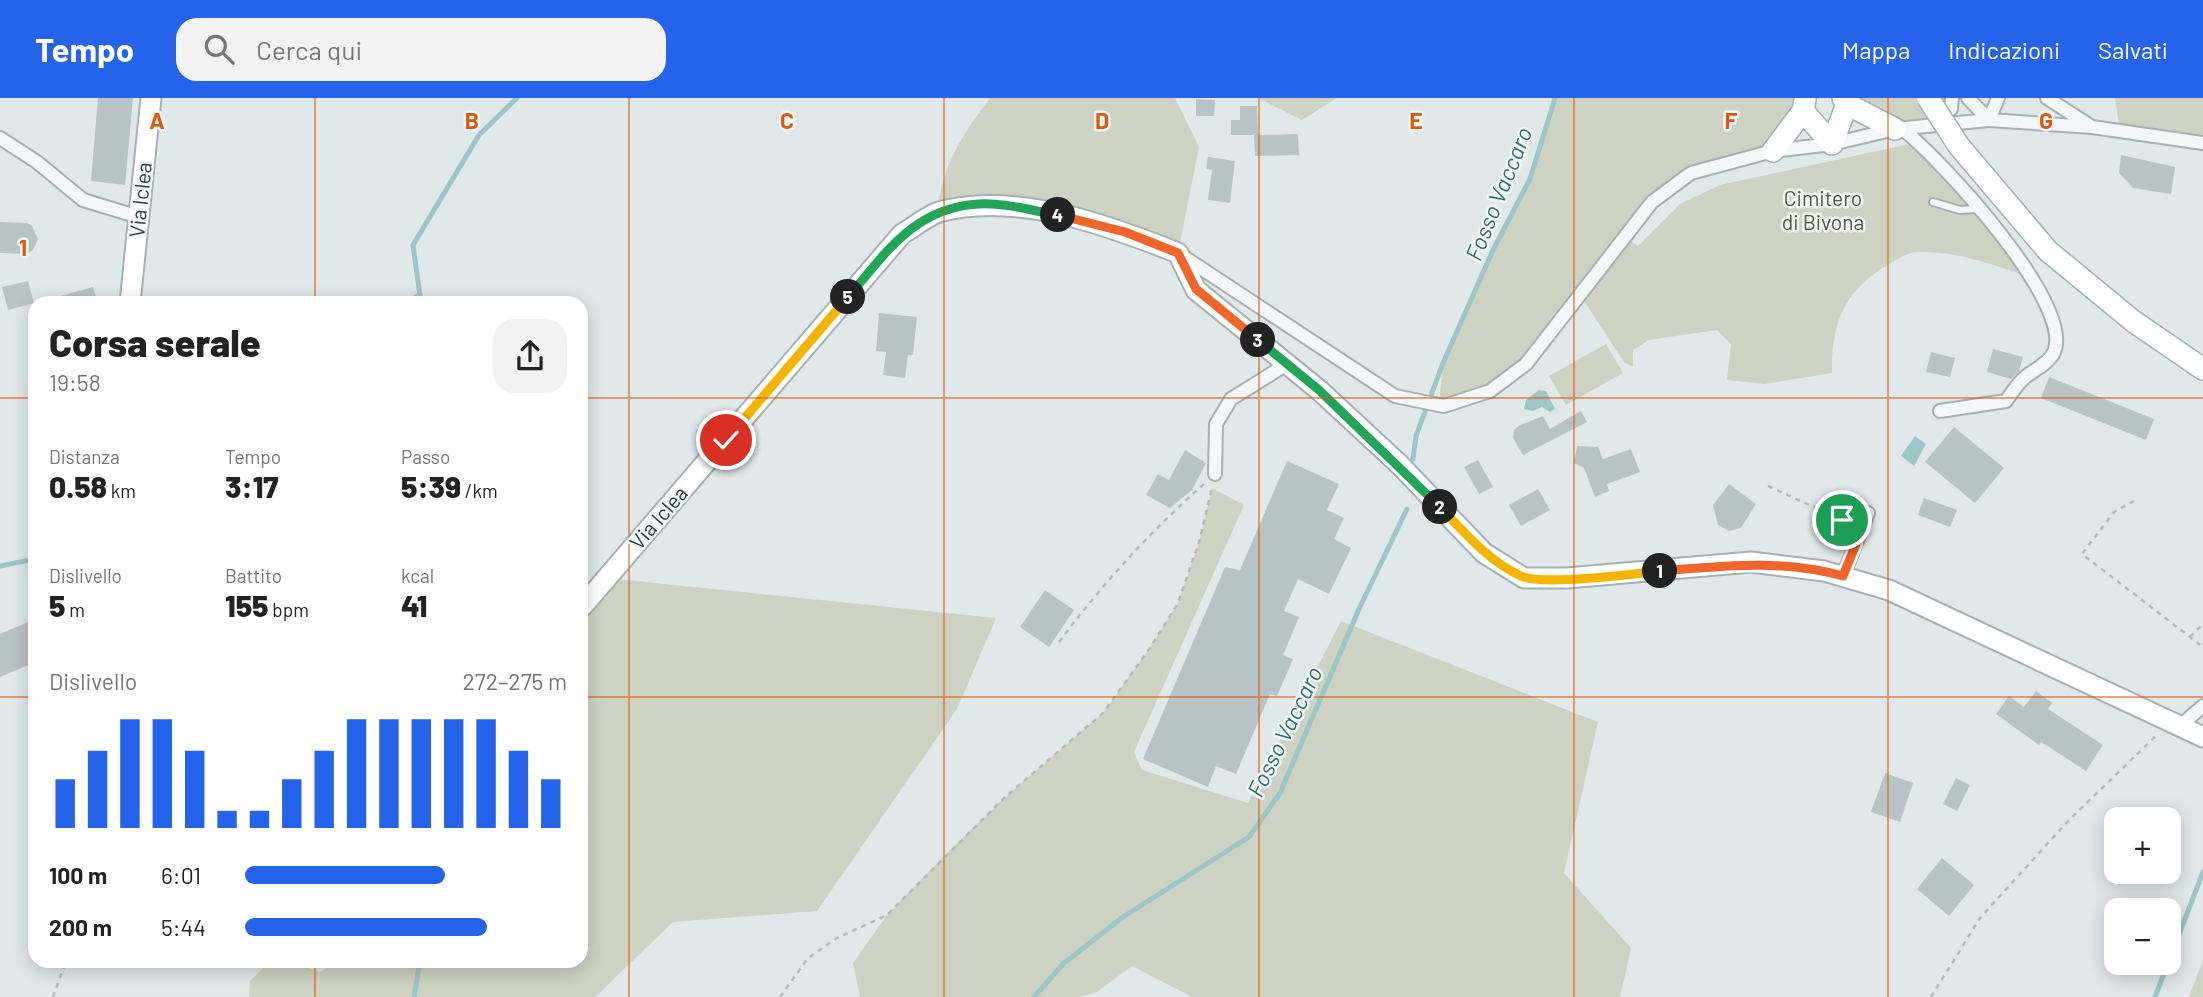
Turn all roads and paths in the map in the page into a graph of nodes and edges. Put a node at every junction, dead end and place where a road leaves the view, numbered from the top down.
1 (151, 98) edge
2 (1928, 98) edge
3 (1952, 98) edge
4 (1968, 98) edge
5 (1998, 98) edge
6 (2047, 98) edge
7 (1845, 101) edge
8 (1804, 105) edge
9 (1989, 120) junction
10 (1923, 126) junction
11 (2092, 127) junction
12 (1898, 128) junction
13 (0, 138) edge
14 (2203, 143) edge
15 (1832, 144) junction
16 (1773, 151) junction
17 (1933, 202) dead end
18 (1978, 209) junction
19 (139, 217) junction
20 (1178, 253) junction
21 (131, 296) edge
22 (1287, 364) junction
23 (2203, 369) edge
24 (1940, 411) dead end
25 (1215, 474) junction
26 (1768, 486) dead end
27 (2134, 501) dead end
28 (1868, 513) dead end
29 (1856, 544) junction
30 (1843, 576) junction
31 (588, 600) edge
32 (2203, 624) edge
33 (2190, 637) junction
34 (1059, 642) dead end
35 (2203, 647) edge
36 (2203, 706) edge
37 (2175, 724) junction
38 (2203, 737) edge
39 (63, 968) edge
40 (53, 997) edge
41 (780, 997) edge
42 (1931, 997) edge

1 - 19 street, Via Iclea
2 - 23 main road, bridge
3 - 10 street
4 - 9 street
5 - 9 street
6 - 11 street
7 - 12 main road
7 - 15 main road
8 - 15 main road
8 - 16 main road
9 - 10 street
9 - 11 street
10 - 12 street
11 - 14 street
12 - 15 street
12 - 18 street
13 - 19 street
15 - 16 street
16 - 20 street
17 - 18 lane
18 - 24 street
19 - 21 street, Via Iclea
20 - 22 street
20 - 31 street, Via Iclea
22 - 25 street
22 - 30 street
25 - 34 path
25 - 41 path
26 - 29 path
27 - 33 path
28 - 29 street
29 - 30 street
30 - 37 street
32 - 33 path
33 - 35 path
36 - 37 street
37 - 38 street
37 - 42 path
39 - 40 path

